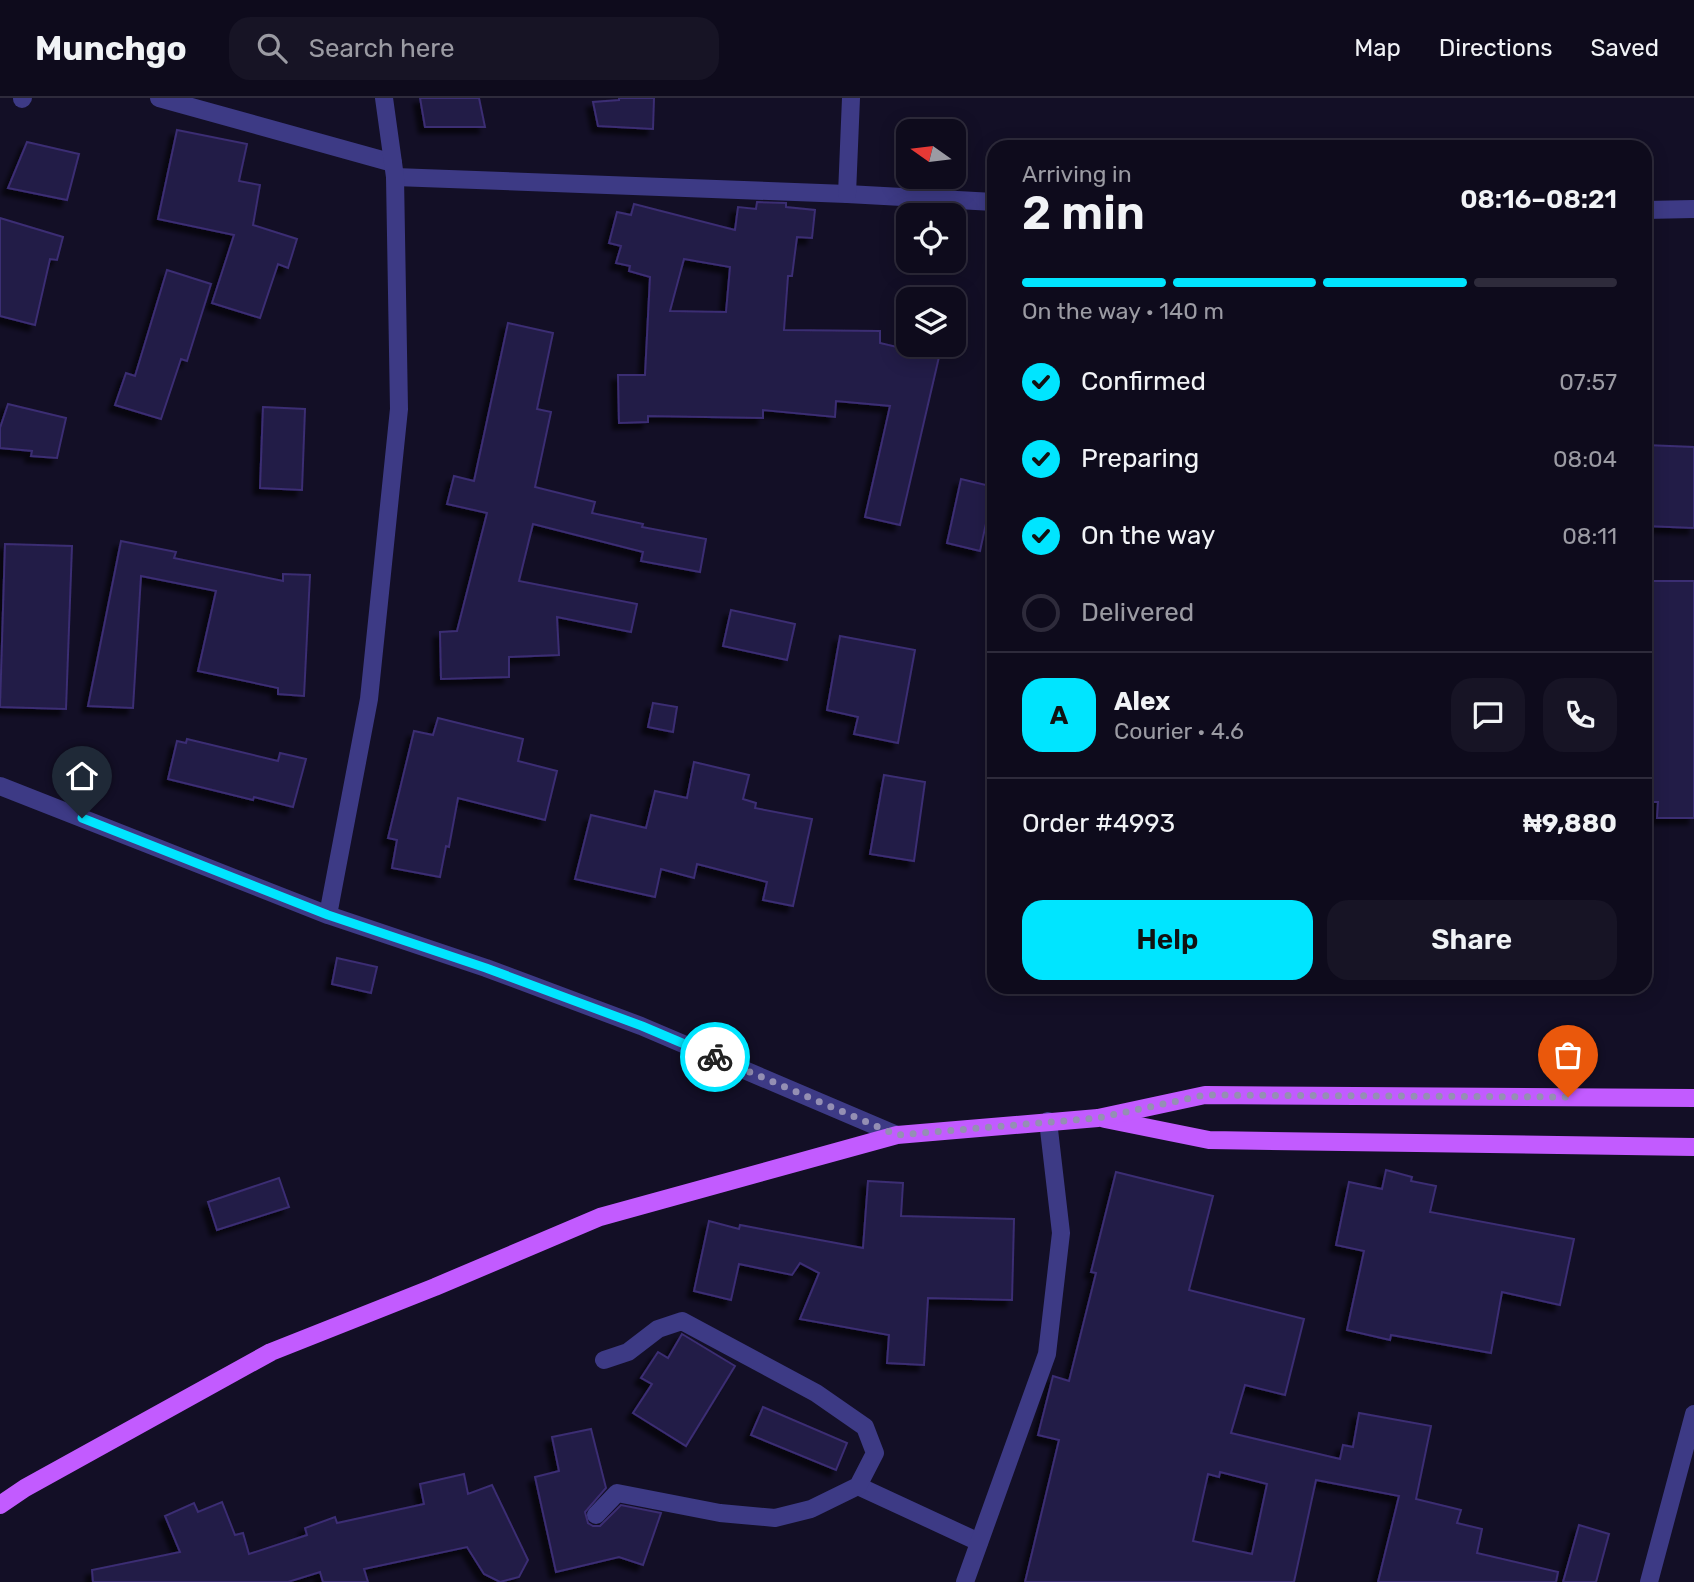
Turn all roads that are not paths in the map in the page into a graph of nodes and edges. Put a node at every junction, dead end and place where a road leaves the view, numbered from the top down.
1 (159, 98) edge
2 (384, 98) edge
3 (851, 98) edge
4 (394, 170) junction
5 (847, 194) junction
6 (987, 202) edge
7 (1694, 209) edge
8 (1652, 210) edge
9 (0, 786) edge
10 (328, 915) junction
11 (1694, 1098) edge
12 (1098, 1118) junction
13 (1048, 1121) junction
14 (897, 1135) junction
15 (1694, 1147) edge
16 (604, 1360) dead end
17 (1694, 1414) edge
18 (858, 1486) junction
19 (0, 1505) edge
20 (596, 1515) dead end
21 (979, 1542) junction
22 (965, 1582) edge
23 (1650, 1582) edge

1 - 4 street
2 - 4 street
3 - 5 street
4 - 5 street
4 - 10 street
5 - 6 street
7 - 8 street
9 - 10 street
10 - 14 street
11 - 12 main road
12 - 13 main road
12 - 15 main road
13 - 14 main road
13 - 21 street
14 - 19 main road
16 - 18 street
17 - 23 street
18 - 20 street
18 - 21 street
21 - 22 street

